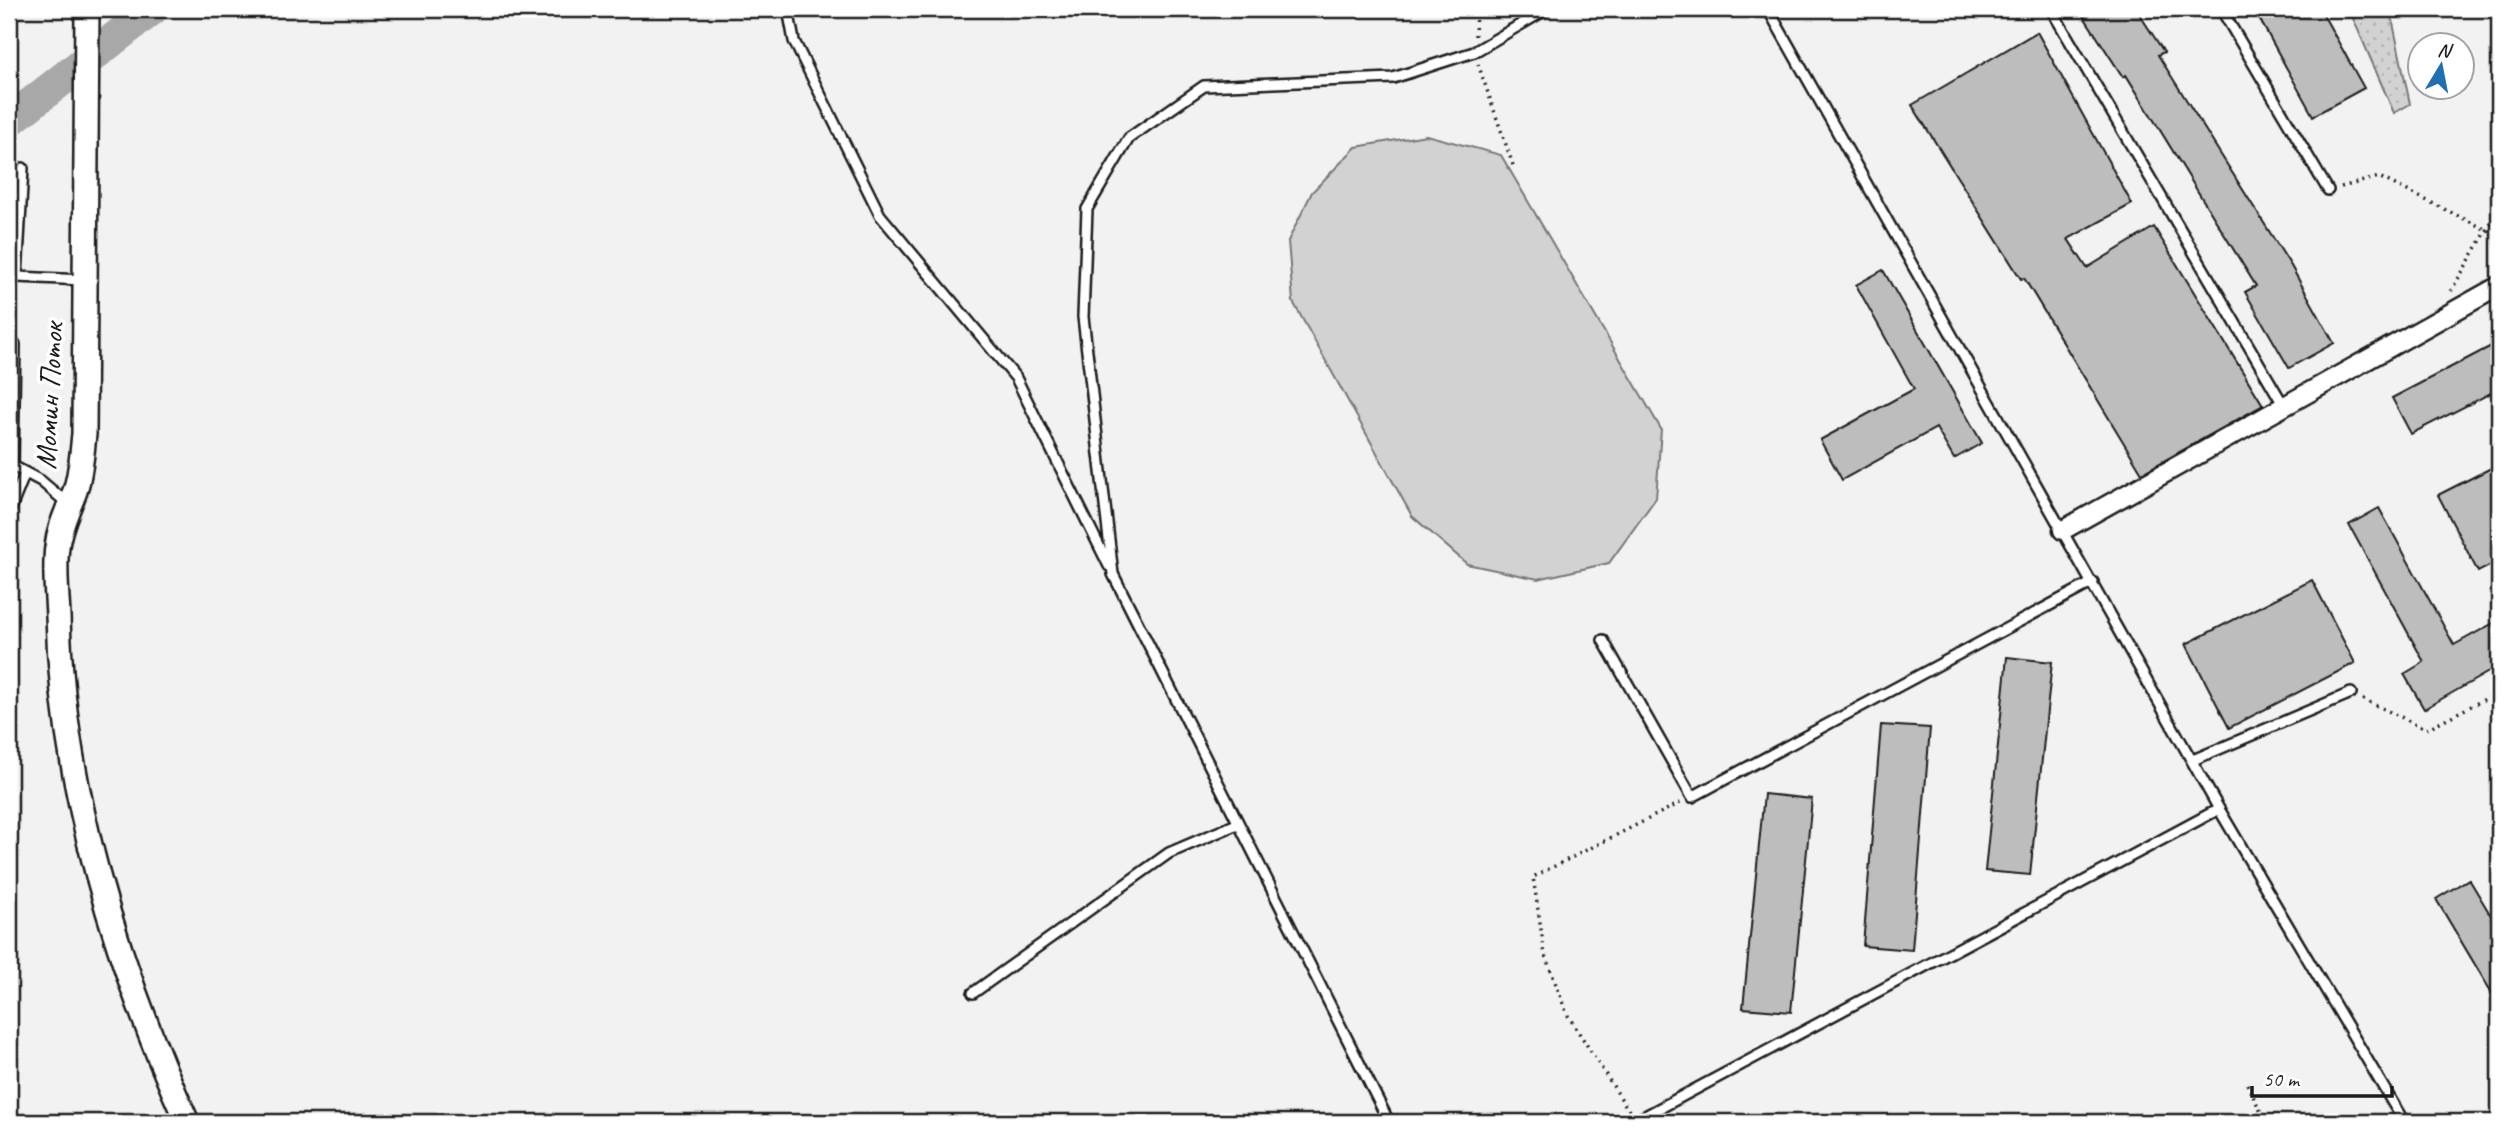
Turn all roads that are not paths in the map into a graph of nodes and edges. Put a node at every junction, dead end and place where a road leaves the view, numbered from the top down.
1 (87, 9) edge
2 (788, 9) edge
3 (1547, 9) edge
4 (1768, 9) edge
5 (2051, 9) edge
6 (2221, 9) edge
7 (23, 168) dead end
8 (2328, 190) road end
9 (85, 280) junction
10 (2499, 286) edge
11 (15, 344) dead end
12 (2284, 406) junction
13 (11, 465) edge
14 (25, 473) junction
15 (69, 505) junction
16 (9, 513) edge
17 (2063, 530) junction
18 (1113, 574) junction
19 (2093, 582) junction
20 (1603, 640) dead end
21 (2351, 693) road end
22 (2193, 760) junction
23 (2219, 809) junction
24 (1237, 824) junction
25 (973, 993) dead end
26 (187, 1122) edge
27 (1389, 1122) edge
28 (1635, 1122) edge
29 (2404, 1122) edge

1 - 9 street, Момин Поток
2 - 18 lane
3 - 18 lane
4 - 17 lane
5 - 12 lane
6 - 8 lane
7 - 9 lane
9 - 15 street, Момин Поток
10 - 12 street
11 - 13 lane
12 - 17 street
13 - 14 lane
14 - 15 lane
14 - 16 lane
15 - 26 street, Момин Поток
17 - 19 lane
18 - 24 lane
19 - 20 lane
19 - 22 lane
21 - 22 lane
22 - 23 lane
23 - 28 lane
23 - 29 lane
24 - 25 lane
24 - 27 lane

